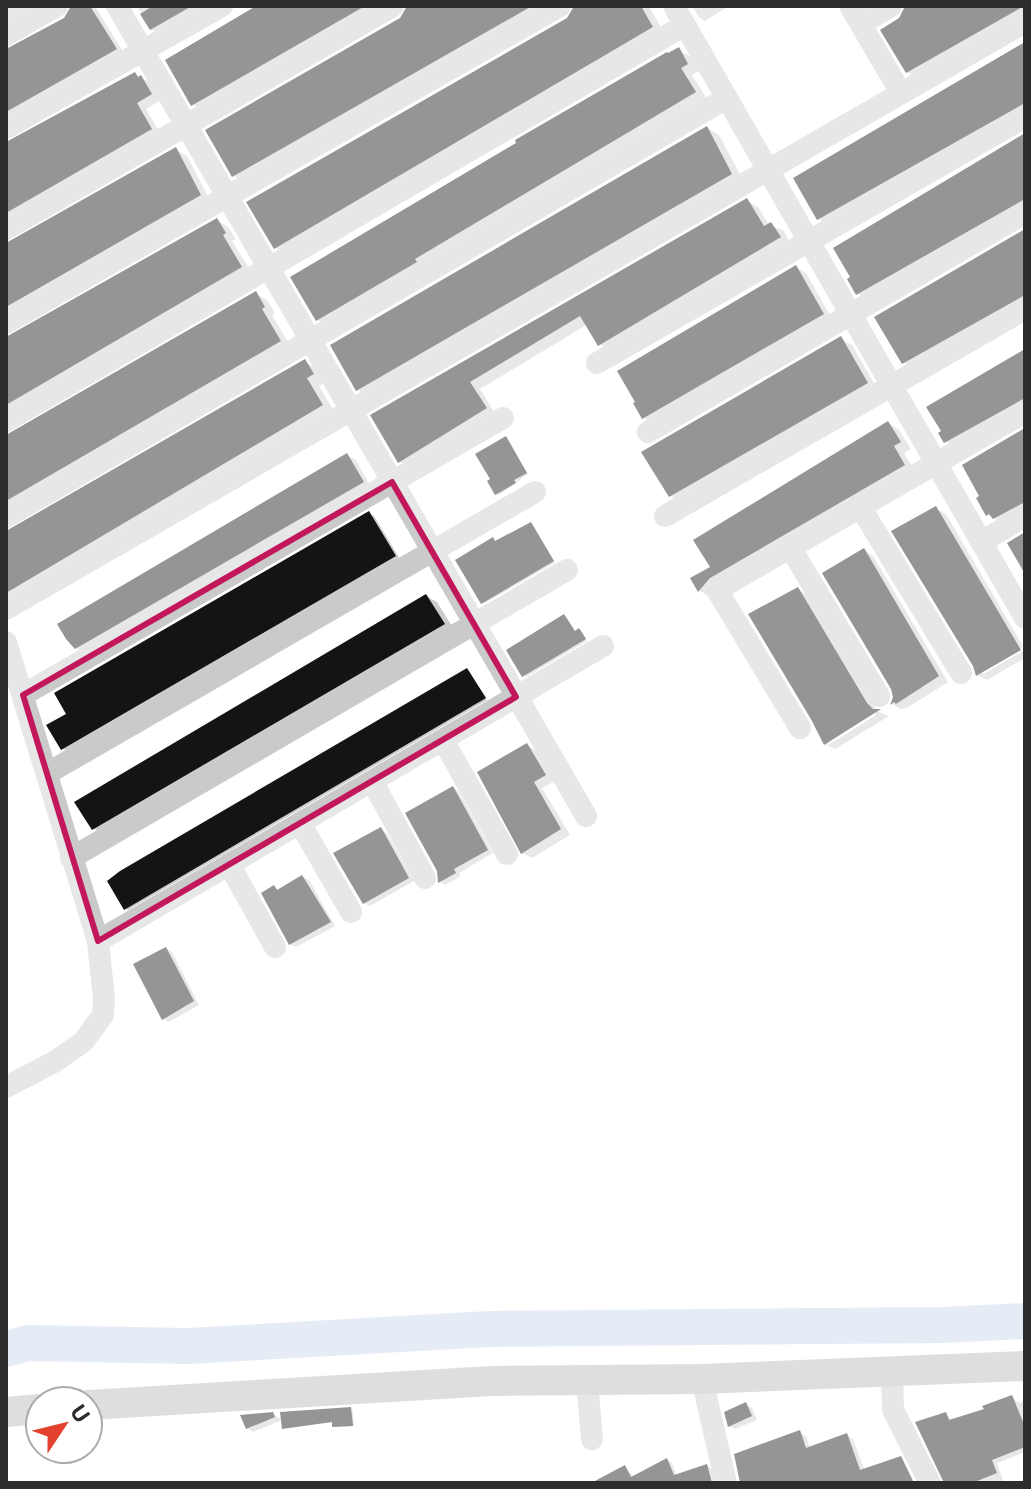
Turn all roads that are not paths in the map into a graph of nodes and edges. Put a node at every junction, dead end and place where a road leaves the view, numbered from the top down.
1 (57, 6) edge
2 (117, 6) edge
3 (222, 6) edge
4 (393, 6) edge
5 (560, 6) edge
6 (891, 6) edge
7 (856, 15) edge
8 (680, 16) edge
9 (1025, 22) edge
10 (6, 35) edge
11 (143, 51) junction
12 (901, 93) junction
13 (727, 98) junction
14 (1025, 117) edge
15 (186, 126) junction
16 (6, 128) edge
17 (769, 170) junction
18 (227, 197) junction
19 (1025, 213) edge
20 (6, 229) edge
21 (809, 241) junction
22 (268, 268) junction
23 (1025, 309) edge
24 (851, 314) junction
25 (6, 323) edge
26 (310, 340) junction
27 (597, 363) dead end
28 (892, 385) junction
29 (351, 411) junction
30 (1025, 412) edge
31 (503, 418) dead end
32 (6, 421) edge
33 (648, 432) dead end
34 (936, 464) junction
35 (392, 482) junction
36 (535, 492) dead end
37 (861, 508) junction
38 (665, 516) dead end
39 (1025, 516) edge
40 (6, 517) edge
41 (983, 541) junction
42 (790, 547) junction
43 (432, 551) junction
44 (567, 570) dead end
45 (6, 609) edge
46 (1023, 611) edge
47 (474, 624) junction
48 (6, 642) edge
49 (603, 646) dead end
50 (961, 673) dead end
51 (23, 695) junction
52 (879, 696) dead end
53 (516, 697) junction
54 (800, 728) dead end
55 (443, 740) junction
56 (48, 773) junction
57 (372, 781) junction
58 (586, 816) dead end
59 (300, 823) junction
60 (507, 854) dead end
61 (71, 858) junction
62 (229, 864) junction
63 (425, 878) dead end
64 (351, 912) dead end
65 (98, 941) junction
66 (275, 947) dead end
67 (6, 1087) edge
68 (1025, 1366) edge
69 (892, 1372) junction
70 (702, 1379) junction
71 (587, 1381) junction
72 (104, 1404) edge
73 (592, 1439) dead end
74 (726, 1483) edge
75 (930, 1483) edge

1 - 10 street
2 - 11 street
3 - 11 street
4 - 15 street
5 - 18 street
6 - 7 street
7 - 12 street
8 - 13 street
8 - 22 street
9 - 12 street
11 - 15 street
11 - 16 street
12 - 17 street
13 - 17 street
13 - 26 street
14 - 21 street
15 - 18 street
15 - 20 street
17 - 21 street
17 - 29 street
18 - 22 street
18 - 25 street
19 - 24 street
21 - 24 street
21 - 27 street
22 - 26 street
22 - 32 street
23 - 28 street
24 - 28 street
24 - 33 street
26 - 29 street
26 - 40 street
28 - 34 street
28 - 38 street
29 - 35 street
29 - 45 street
30 - 34 street
31 - 35 street
34 - 37 street
34 - 41 street
35 - 43 street
35 - 51 street
36 - 43 street
37 - 42 street
37 - 50 street
39 - 41 street
41 - 46 street
42 - 52 street
42 - 54 street
43 - 47 street
43 - 56 street
44 - 47 street
47 - 53 street
47 - 61 street
48 - 51 street
49 - 53 street
51 - 56 street
53 - 55 street
53 - 58 street
55 - 57 street
55 - 60 street
56 - 61 street
57 - 59 street
57 - 63 street
59 - 62 street
59 - 64 street
61 - 65 street
62 - 65 street
62 - 66 street
65 - 67 street
68 - 69 street
69 - 70 street
69 - 75 street
70 - 71 street
70 - 74 street
71 - 72 street
71 - 73 street

